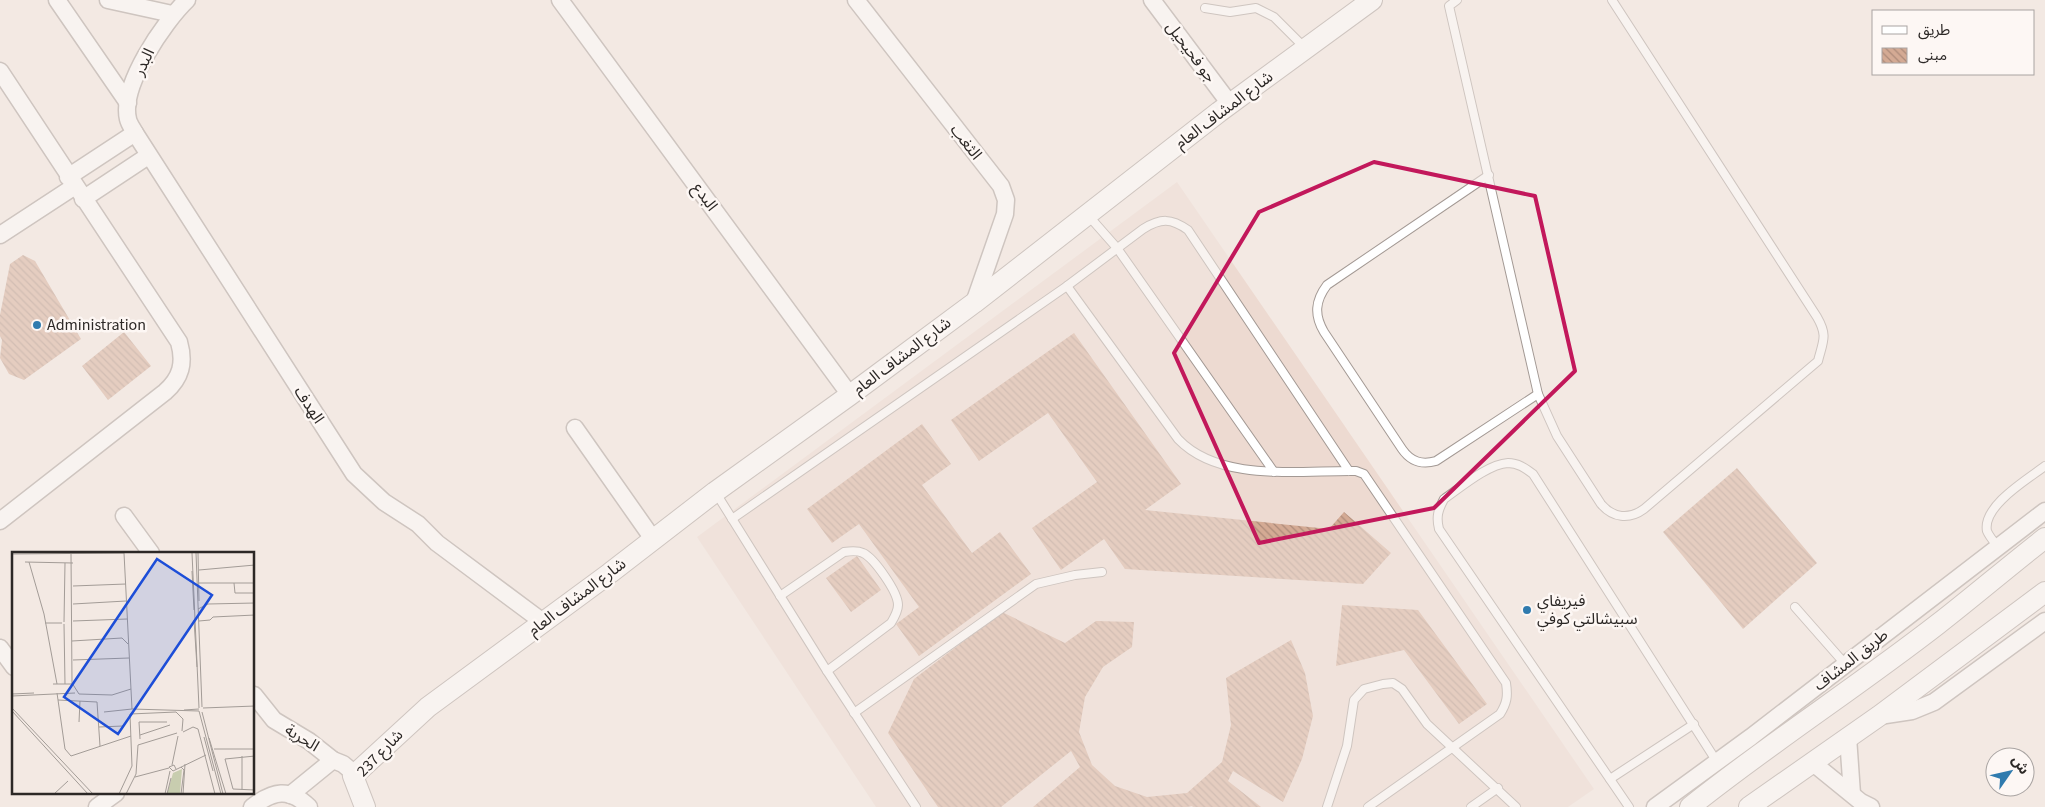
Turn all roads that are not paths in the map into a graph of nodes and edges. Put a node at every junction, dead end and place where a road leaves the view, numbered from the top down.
1 (57, 0) edge
2 (108, 0) edge
3 (187, 0) edge
4 (560, 0) edge
5 (856, 0) edge
6 (1152, 0) edge
7 (1372, 0) edge
8 (1457, 0) edge
9 (1612, 0) edge
10 (1448, 3) edge
11 (1205, 8) dead end
12 (172, 14) junction
13 (1306, 49) junction
14 (0, 71) edge
15 (128, 103) junction
16 (1230, 104) junction
17 (135, 133) junction
18 (148, 156) junction
19 (1489, 175) junction
20 (75, 187) junction
21 (1087, 214) junction
22 (0, 235) edge
23 (1116, 248) junction
24 (1067, 286) junction
25 (974, 303) junction
26 (1538, 394) junction
27 (850, 395) junction
28 (574, 428) dead end
29 (2045, 466) edge
30 (1349, 471) junction
31 (1274, 472) junction
32 (715, 492) junction
33 (2045, 511) edge
34 (124, 516) dead end
35 (732, 519) junction
36 (0, 521) edge
37 (2045, 538) edge
38 (654, 539) junction
39 (1998, 547) junction
40 (150, 552) edge
41 (1102, 572) dead end
42 (2045, 592) edge
43 (780, 596) junction
44 (1795, 607) dead end
45 (2045, 620) edge
46 (543, 622) junction
47 (0, 648) edge
48 (12, 663) edge
49 (1846, 665) junction
50 (827, 671) junction
51 (255, 696) edge
52 (428, 706) joint
53 (854, 713) junction
54 (1879, 716) junction
55 (1694, 724) junction
56 (1848, 737) junction
57 (1452, 748) junction
58 (333, 760) junction
59 (1717, 762) junction
60 (1813, 763) junction
61 (354, 776) junction
62 (1610, 779) junction
63 (1498, 788) junction
64 (1852, 794) junction
65 (290, 795) junction
66 (252, 807) edge
67 (309, 807) edge
68 (365, 807) edge
69 (916, 807) edge
70 (1327, 807) edge
71 (1368, 807) edge
72 (1472, 807) edge
73 (1516, 807) edge
74 (1629, 807) edge
75 (1655, 807) edge
76 (1690, 807) edge
77 (1749, 807) edge
78 (1871, 807) edge

1 - 15 street
2 - 12 street
3 - 12 street, البدر
4 - 27 street, البدع
5 - 25 street, الثغب
6 - 16 street, جو فحيحيل
7 - 13 street, شارع المشاف العام
8 - 10 lane
9 - 26 lane
10 - 19 lane
11 - 13 lane
12 - 15 street, البدر
13 - 16 street, شارع المشاف العام
14 - 20 street
15 - 17 street, البدر
16 - 21 street, شارع المشاف العام
17 - 18 street, الهدف
17 - 20 street
18 - 20 street
18 - 46 street, الهدف
19 - 26 lane
19 - 26 lane
20 - 22 street
20 - 36 street
21 - 23 lane
21 - 25 street, شارع المشاف العام
23 - 24 lane
23 - 30 lane
23 - 31 lane
24 - 31 lane
24 - 35 lane
25 - 27 street, شارع المشاف العام
27 - 32 street, شارع المشاف العام
28 - 38 street
29 - 39 lane
30 - 31 lane
30 - 57 lane
32 - 35 lane
32 - 38 street, شارع المشاف العام
33 - 39 street, طريق المشاف
34 - 40 street
35 - 43 lane
37 - 76 street, طريق المشاف
38 - 46 street, شارع المشاف العام
39 - 49 street, طريق المشاف
41 - 53 lane
42 - 54 street
43 - 50 lane
43 - 50 lane
44 - 49 lane
45 - 54 street
46 - 52 street, شارع المشاف العام
47 - 48 street
49 - 59 street, طريق المشاف
50 - 53 lane
51 - 58 street, الحرية
52 - 61 street, شارع 237
53 - 69 lane
54 - 56 street
55 - 59 lane
55 - 62 lane
55 - 62 lane
56 - 60 street
56 - 64 street
57 - 63 lane
57 - 70 lane
57 - 71 lane
58 - 61 street, الحرية
58 - 65 street
59 - 75 street, طريق المشاف
60 - 64 street
60 - 77 street
61 - 68 street, شارع 237
62 - 74 lane
63 - 72 lane
63 - 73 lane
64 - 78 street
65 - 66 street
65 - 67 street

